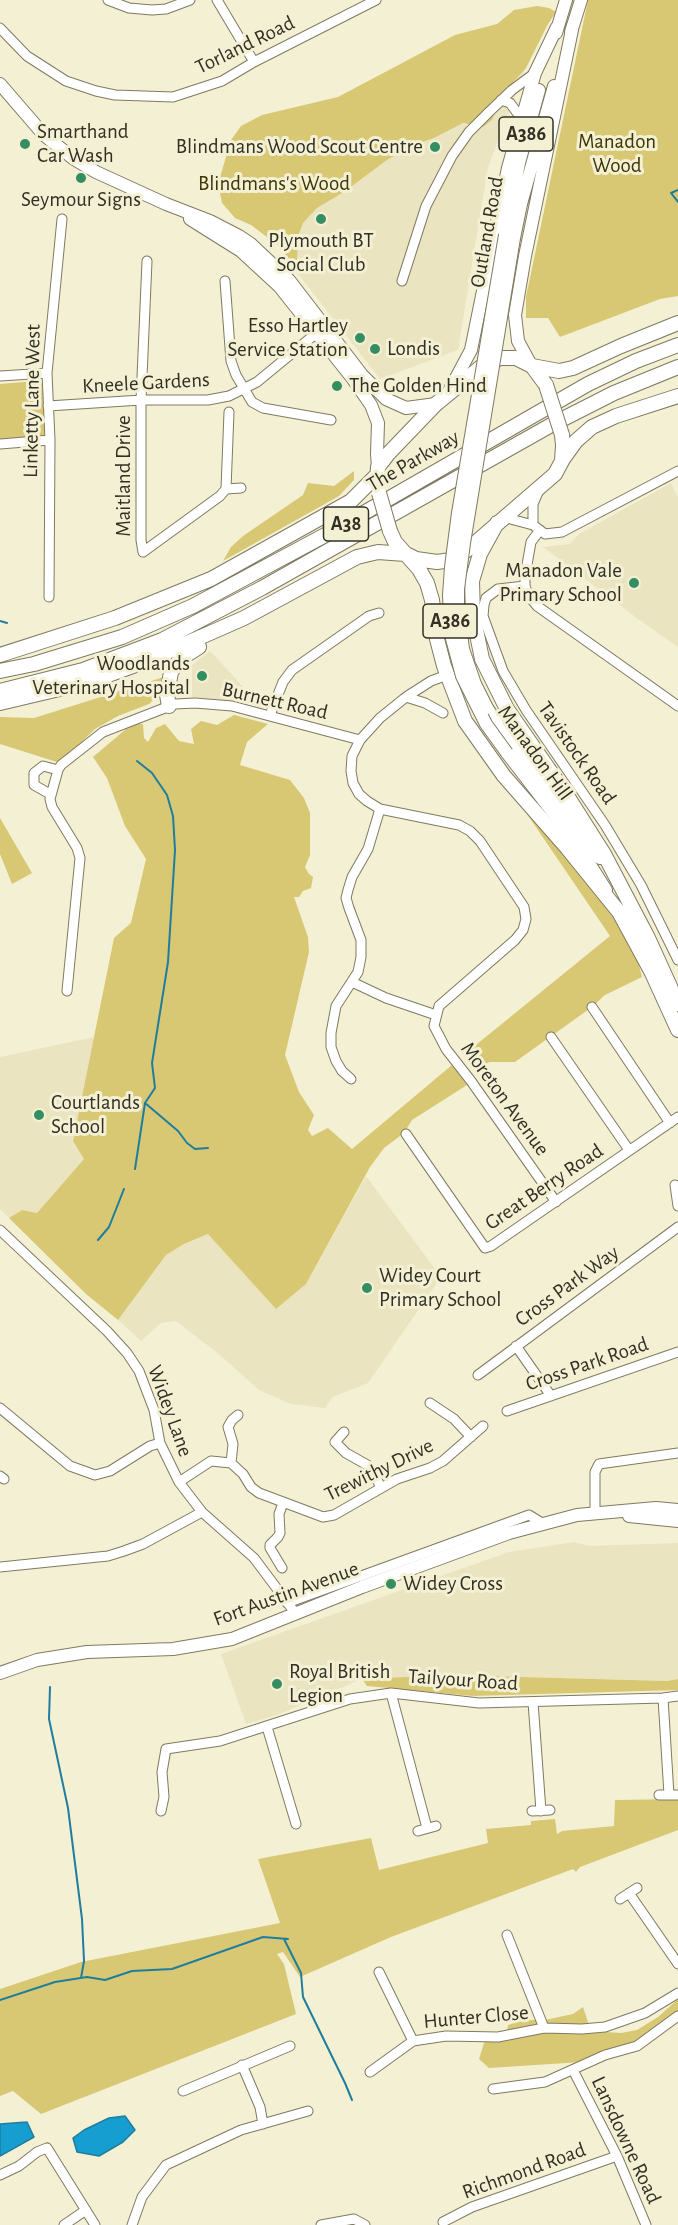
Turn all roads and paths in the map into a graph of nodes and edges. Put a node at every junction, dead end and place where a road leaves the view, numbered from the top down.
1 (108, 0) edge
2 (190, 0) edge
3 (217, 0) edge
4 (376, 0) edge
5 (566, 0) edge
6 (581, 0) edge
7 (573, 25) junction
8 (557, 27) junction
9 (0, 28) edge
10 (254, 62) junction
11 (535, 73) junction
12 (0, 84) edge
13 (501, 100) junction
14 (521, 118) junction
15 (62, 219) dead end
16 (510, 237) junction
17 (147, 261) dead end
18 (225, 280) dead end
19 (402, 281) dead end
20 (678, 323) edge
21 (321, 329) junction
22 (678, 345) edge
23 (531, 365) junction
24 (678, 367) edge
25 (47, 373) junction
26 (0, 376) edge
27 (244, 390) junction
28 (448, 394) junction
29 (678, 396) edge
30 (141, 400) junction
31 (436, 404) junction
32 (48, 406) junction
33 (229, 412) dead end
34 (331, 420) dead end
35 (50, 440) junction
36 (0, 444) edge
37 (562, 460) junction
38 (477, 469) joint
39 (378, 471) junction
40 (678, 471) edge
41 (465, 475) joint
42 (241, 488) dead end
43 (540, 488) junction
44 (226, 489) junction
45 (500, 520) junction
46 (536, 528) junction
47 (406, 554) junction
48 (525, 586) junction
49 (49, 597) dead end
50 (379, 613) dead end
51 (244, 618) junction
52 (0, 655) edge
53 (0, 671) edge
54 (447, 675) junction
55 (0, 691) edge
56 (406, 697) junction
57 (0, 703) edge
58 (169, 706) junction
59 (678, 706) edge
60 (443, 713) dead end
61 (270, 715) junction
62 (360, 740) junction
63 (58, 770) junction
64 (50, 794) junction
65 (380, 809) junction
66 (621, 886) junction
67 (619, 912) junction
68 (678, 960) edge
69 (352, 982) junction
70 (71, 986) dead end
71 (678, 1004) edge
72 (592, 1007) dead end
73 (436, 1015) junction
74 (678, 1030) edge
75 (551, 1037) dead end
76 (351, 1079) dead end
77 (674, 1120) edge
78 (406, 1134) dead end
79 (629, 1150) junction
80 (675, 1185) dead end
81 (556, 1202) junction
82 (678, 1206) edge
83 (678, 1227) edge
84 (0, 1232) edge
85 (516, 1346) junction
86 (678, 1352) edge
87 (478, 1375) dead end
88 (551, 1396) junction
89 (430, 1403) dead end
90 (0, 1408) edge
91 (507, 1411) dead end
92 (238, 1415) dead end
93 (483, 1426) dead end
94 (344, 1432) dead end
95 (471, 1437) junction
96 (160, 1443) junction
97 (678, 1453) edge
98 (231, 1463) junction
99 (179, 1482) junction
100 (381, 1487) junction
101 (283, 1503) junction
102 (678, 1510) edge
103 (202, 1512) junction
104 (595, 1513) junction
105 (678, 1521) edge
106 (542, 1523) junction
107 (0, 1567) edge
108 (282, 1568) dead end
109 (288, 1603) junction
110 (296, 1614) junction
111 (0, 1673) edge
112 (391, 1693) junction
113 (678, 1696) edge
114 (663, 1698) junction
115 (533, 1702) junction
116 (267, 1727) junction
117 (668, 1795) edge
118 (161, 1811) dead end
119 (541, 1811) dead end
120 (296, 1824) dead end
121 (427, 1828) dead end
122 (620, 1899) dead end
123 (507, 1935) dead end
124 (678, 1964) edge
125 (379, 1972) dead end
126 (678, 1993) edge
127 (678, 2016) edge
128 (544, 2028) junction
129 (413, 2041) junction
130 (290, 2046) dead end
131 (242, 2066) junction
132 (573, 2070) junction
133 (370, 2072) dead end
134 (493, 2089) dead end
135 (183, 2091) dead end
136 (308, 2111) dead end
137 (263, 2124) junction
138 (617, 2156) junction
139 (0, 2175) edge
140 (86, 2210) junction
141 (443, 2222) dead end
142 (64, 2225) edge
143 (95, 2225) edge
144 (132, 2225) edge
145 (321, 2225) edge
146 (365, 2225) edge
147 (646, 2225) edge

1 - 2 street
3 - 10 street
4 - 10 street, Torland Road
5 - 8 main road, Outland Road / A386
6 - 7 main road, Outland Road / A386
7 - 16 main road, Outland Road / A386
7 - 23 main road
8 - 11 main road
8 - 16 main road, Outland Road / A386
9 - 10 street, Torland Road
11 - 13 street
11 - 14 main road
12 - 21 main road
13 - 14 street
13 - 19 street
14 - 28 main road
15 - 25 street, Linketty Lane West
16 - 38 main road, Outland Road / A386, bridge
16 - 41 main road, Outland Road / A386, bridge
17 - 30 street, Maitland Drive
18 - 27 street
20 - 23 highway
21 - 27 street, Kneele Gardens
21 - 31 main road
21 - 39 main road
22 - 53 highway, The Parkway / A38
23 - 28 highway
23 - 37 highway, bridge
24 - 55 highway, The Parkway / A38
25 - 26 street
25 - 32 street, Linketty Lane West
27 - 30 street, Kneele Gardens
27 - 34 street
28 - 31 highway
29 - 37 highway
30 - 32 street, Kneele Gardens
30 - 44 street, Maitland Drive
31 - 39 highway
32 - 35 street, Linketty Lane West
33 - 44 street
35 - 36 street
35 - 49 street, Linketty Lane West
37 - 43 highway
38 - 66 main road, Manadon Hill / A386, bridge
39 - 47 highway, bridge
39 - 52 highway, A38
40 - 46 street
41 - 67 main road, Manadon Hill / A386, bridge
42 - 44 street
43 - 45 highway
43 - 46 street
45 - 46 street
45 - 47 highway
45 - 66 highway
46 - 48 street
47 - 51 highway, A38
47 - 54 highway
48 - 59 street
48 - 68 street, Tavistock Road
50 - 61 street
51 - 57 highway, A38
51 - 58 highway
54 - 56 street
54 - 67 highway
56 - 60 street
56 - 62 street
58 - 61 street, Burnett Road
58 - 63 street, Burnett Road
61 - 62 street, Burnett Road
62 - 65 street
63 - 64 street, Burnett Road
63 - 64 street, Burnett Road
64 - 70 street, Burnett Road
65 - 69 street
65 - 73 street
66 - 71 highway, Manadon Hill / A386
67 - 74 highway, Manadon Hill / A386
69 - 73 street
69 - 76 street
72 - 77 street
73 - 81 street, Moreton Avenue
75 - 79 street
77 - 79 street, Great Berry Road
78 - 81 street, Great Berry Road
79 - 81 street, Great Berry Road
80 - 82 street
83 - 85 street, Cross Park Way
84 - 96 street, Widey Lane
85 - 87 street, Cross Park Way
85 - 88 street
86 - 88 street, Cross Park Road
88 - 91 street, Cross Park Road
89 - 95 street
90 - 96 street
92 - 98 street
93 - 95 street, Trewithy Drive
94 - 100 street
95 - 100 street, Trewithy Drive
96 - 99 street, Widey Lane
97 - 104 street
98 - 99 street
98 - 101 street, Trewithy Drive
99 - 103 street, Widey Lane
100 - 101 street, Trewithy Drive
101 - 108 street
102 - 104 main road, Fort Austin Avenue
103 - 107 street
103 - 109 street, Widey Lane
104 - 105 main road, Fort Austin Avenue
104 - 106 main road, Fort Austin Avenue
106 - 109 street, Fort Austin Avenue
106 - 110 main road, Fort Austin Avenue
109 - 110 street, Widey Lane
110 - 111 main road, Fort Austin Avenue
112 - 115 street, Tailyour Road
112 - 116 street, Tailyour Road
112 - 121 street, Tailyour Road
113 - 114 street, Tailyour Road
114 - 115 street, Tailyour Road
114 - 117 street
115 - 119 street, Tailyour Road
116 - 118 street, Tailyour Road
116 - 120 street
122 - 124 street
123 - 128 street, Hunter Close
125 - 129 street, Hunter Close
126 - 128 street, Hunter Close
127 - 132 street
128 - 129 street, Hunter Close
129 - 133 street, Hunter Close
130 - 131 street
131 - 135 street
131 - 137 street
132 - 134 street
132 - 138 street, Lansdowne Road
136 - 137 street
137 - 144 street
138 - 141 street, Richmond Road
138 - 147 street, Lansdowne Road
139 - 140 street
140 - 142 street
140 - 143 street
145 - 146 street

